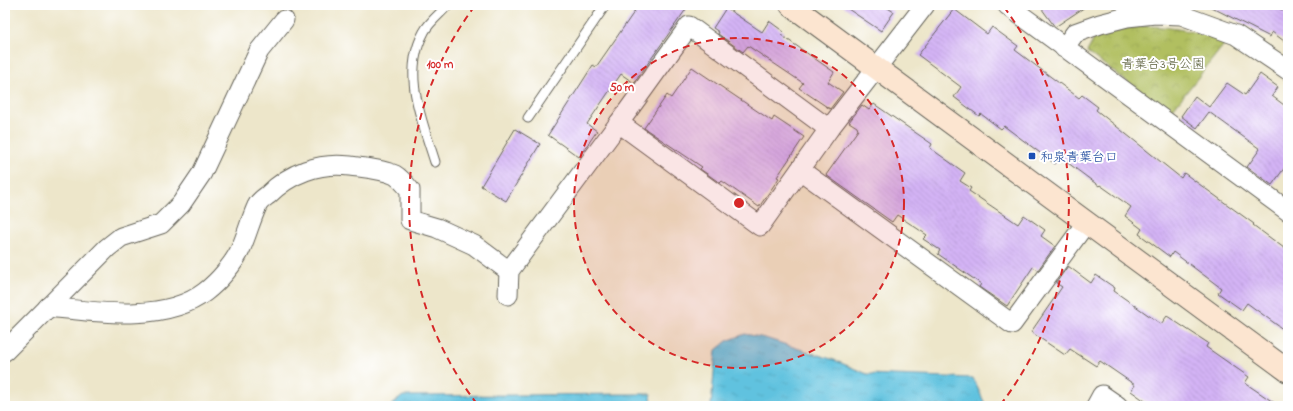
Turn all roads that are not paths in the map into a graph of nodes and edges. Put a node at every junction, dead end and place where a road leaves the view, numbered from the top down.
1 (448, 5) edge
2 (601, 5) edge
3 (791, 5) edge
4 (925, 5) edge
5 (1007, 5) edge
6 (1182, 10) edge
7 (284, 20) dead end
8 (1064, 48) junction
9 (877, 68) junction
10 (1288, 70) edge
11 (528, 118) dead end
12 (619, 123) junction
13 (829, 129) junction
14 (435, 162) dead end
15 (800, 170) junction
16 (1288, 211) edge
17 (1086, 223) junction
18 (509, 271) junction
19 (508, 295) dead end
20 (48, 307) junction
21 (5, 351) edge
22 (1288, 371) edge
23 (1096, 406) edge
24 (1118, 406) edge

1 - 14 lane
2 - 11 lane
3 - 9 street
4 - 9 street
5 - 8 street
6 - 8 street
6 - 10 street
7 - 20 street
8 - 16 street
9 - 13 street
9 - 17 street
12 - 13 street
12 - 15 street
12 - 18 street
13 - 15 street
15 - 17 street
17 - 22 street
18 - 19 street
18 - 20 street
20 - 21 street
23 - 24 street

